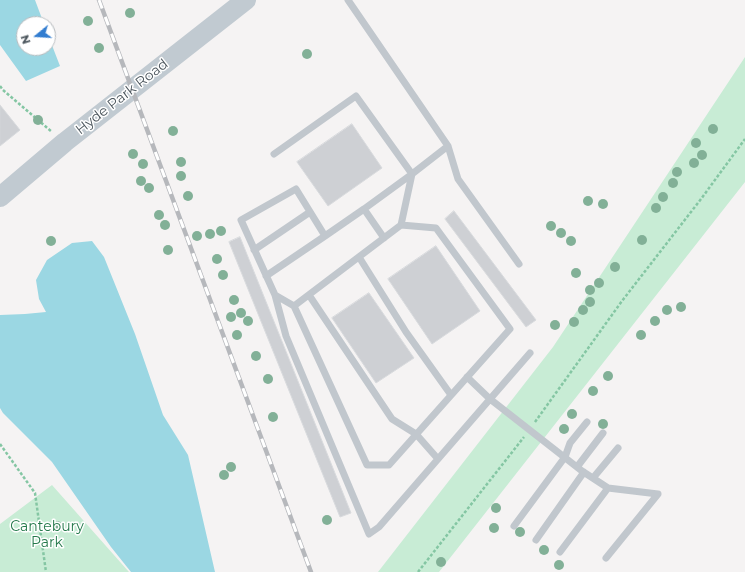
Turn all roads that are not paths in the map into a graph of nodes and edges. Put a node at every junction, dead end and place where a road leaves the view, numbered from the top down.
1 (246, 0) edge
2 (348, 0) edge
3 (448, 146) junction
4 (274, 154) dead end
5 (412, 174) junction
6 (0, 197) edge
7 (364, 210) junction
8 (310, 212) junction
9 (401, 225) junction
10 (325, 236) junction
11 (384, 238) junction
12 (254, 250) junction
13 (359, 257) junction
14 (519, 264) dead end
15 (266, 276) junction
16 (275, 295) junction
17 (309, 295) junction
18 (294, 306) junction
19 (530, 353) dead end
20 (467, 377) junction
21 (451, 395) junction
22 (490, 399) junction
23 (587, 422) dead end
24 (603, 433) dead end
25 (416, 434) junction
26 (618, 448) dead end
27 (565, 458) junction
28 (438, 459) junction
29 (577, 467) junction
30 (584, 472) junction
31 (593, 478) junction
32 (608, 488) junction
33 (514, 526) dead end
34 (536, 540) dead end
35 (560, 552) dead end
36 (606, 558) dead end

1 - 6 main road, Hyde Park Road
2 - 3 lane
3 - 5 lane
3 - 14 lane
4 - 5 lane
5 - 7 lane
5 - 9 lane
7 - 10 lane
7 - 11 lane
8 - 10 lane
8 - 12 lane
8 - 12 lane
9 - 11 lane
9 - 20 lane
10 - 15 lane
11 - 13 lane
12 - 15 lane
13 - 17 lane
13 - 21 lane
15 - 16 lane
16 - 18 lane
16 - 28 lane
17 - 18 lane
17 - 25 lane
18 - 25 lane
19 - 22 lane
20 - 21 lane
20 - 22 lane
21 - 25 lane
22 - 27 lane
22 - 28 lane
23 - 27 lane
24 - 29 lane
25 - 28 lane
26 - 31 lane
27 - 29 lane
27 - 33 lane
29 - 30 lane
30 - 31 lane
30 - 34 lane
31 - 32 lane
32 - 35 lane
32 - 36 lane

